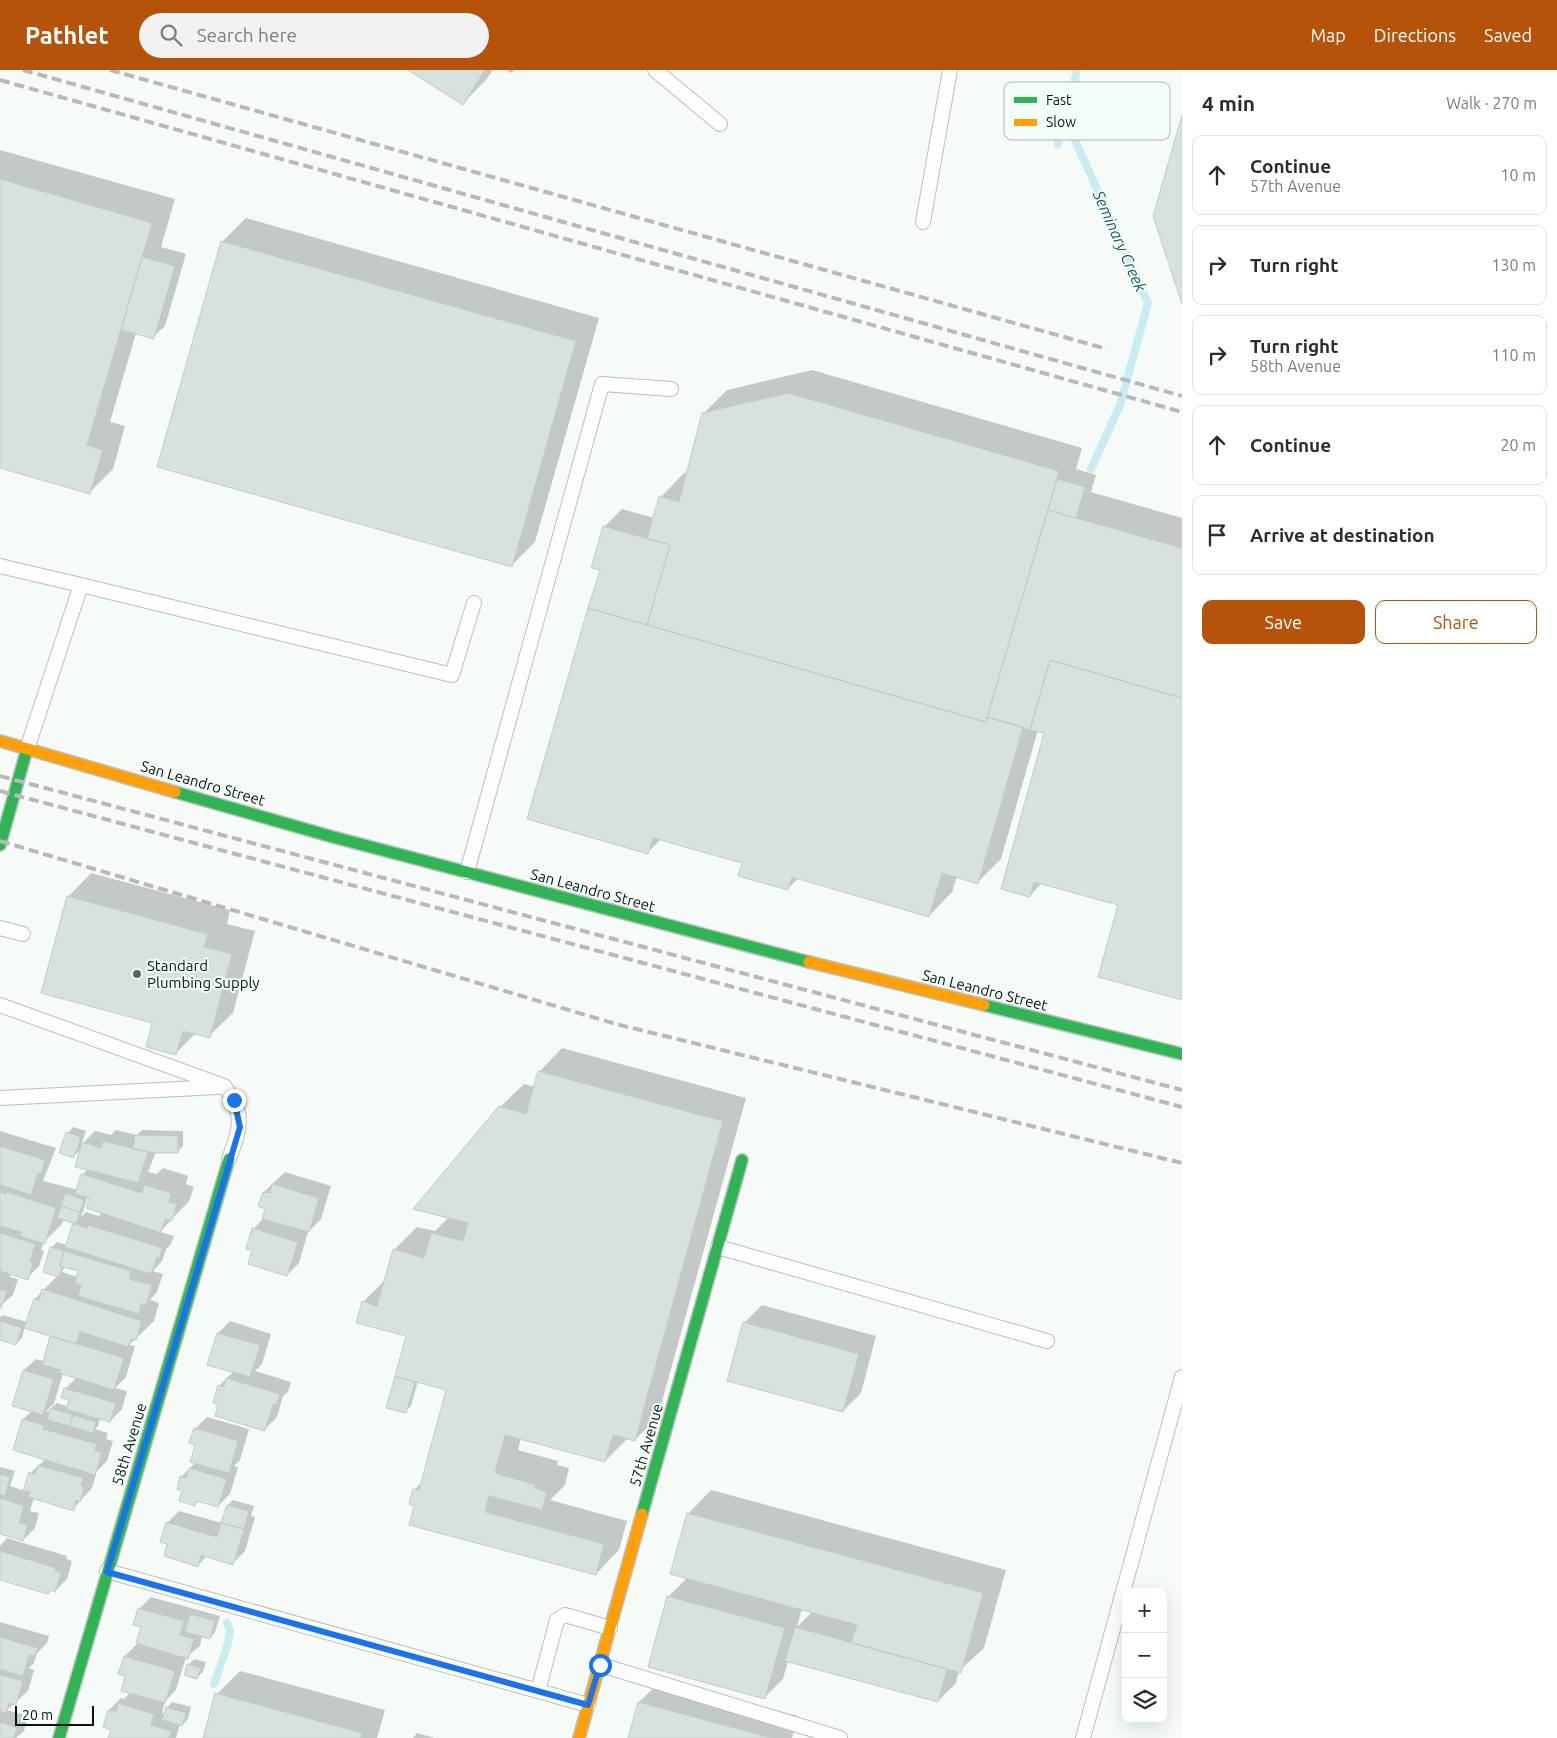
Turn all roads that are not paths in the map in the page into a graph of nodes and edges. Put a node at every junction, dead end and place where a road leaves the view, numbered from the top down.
1 (655, 70) edge
2 (950, 70) edge
3 (720, 124) dead end
4 (923, 222) dead end
5 (671, 389) dead end
6 (0, 566) edge
7 (81, 585) junction
8 (474, 603) dead end
9 (0, 741) edge
10 (27, 748) junction
11 (0, 845) edge
12 (467, 872) junction
13 (0, 928) edge
14 (22, 934) dead end
15 (0, 1005) edge
16 (1182, 1054) edge
17 (224, 1086) junction
18 (0, 1098) edge
19 (230, 1159) joint
20 (742, 1160) dead end
21 (718, 1247) junction
22 (1047, 1341) dead end
23 (1182, 1377) edge
24 (107, 1572) junction
25 (610, 1628) junction
26 (600, 1665) junction
27 (538, 1691) junction
28 (588, 1705) junction
29 (59, 1738) edge
30 (579, 1738) edge
31 (840, 1738) edge
32 (1082, 1738) edge

1 - 3 lane
2 - 4 lane
5 - 12 lane
6 - 7 lane
7 - 8 lane
7 - 10 lane
9 - 10 street, San Leandro Street
10 - 11 street
10 - 12 street, San Leandro Street
12 - 16 street, San Leandro Street
13 - 14 lane
15 - 17 lane
17 - 18 lane
17 - 19 lane
19 - 24 street, 58th Avenue
20 - 21 street, 57th Avenue
21 - 22 lane
21 - 25 street, 57th Avenue
23 - 32 lane
24 - 27 lane
24 - 29 street, 58th Avenue
25 - 26 street, 57th Avenue
25 - 27 lane
26 - 28 street, 57th Avenue
26 - 31 lane
27 - 28 lane
28 - 30 street, 57th Avenue

